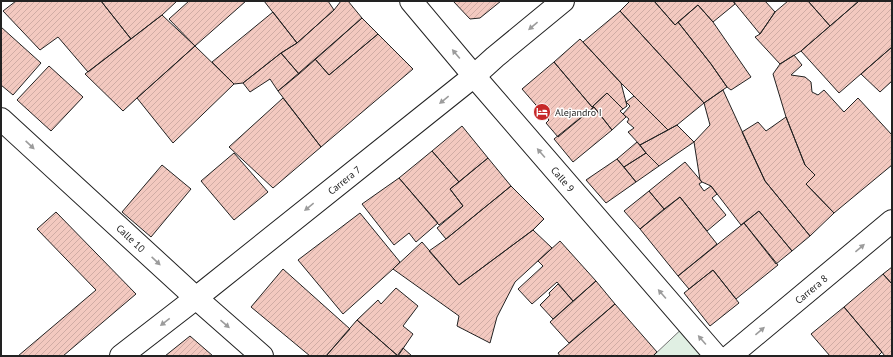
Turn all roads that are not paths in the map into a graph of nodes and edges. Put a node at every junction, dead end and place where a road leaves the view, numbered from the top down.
1 (411, 1) edge
2 (563, 1) edge
3 (474, 76) junction
4 (1, 119) edge
5 (892, 221) edge
6 (196, 298) junction
7 (122, 356) edge
8 (262, 356) edge
9 (716, 356) edge
10 (730, 356) edge

3 -> 1 main road, Calle 9
2 -> 3 main road, Carrera 7
3 -> 6 main road, Carrera 7
9 -> 3 main road, Calle 9
4 -> 6 main road, Calle 10
10 -> 5 main road, Carrera 8
6 -> 7 main road, Carrera 7
6 -> 8 main road, Calle 10

